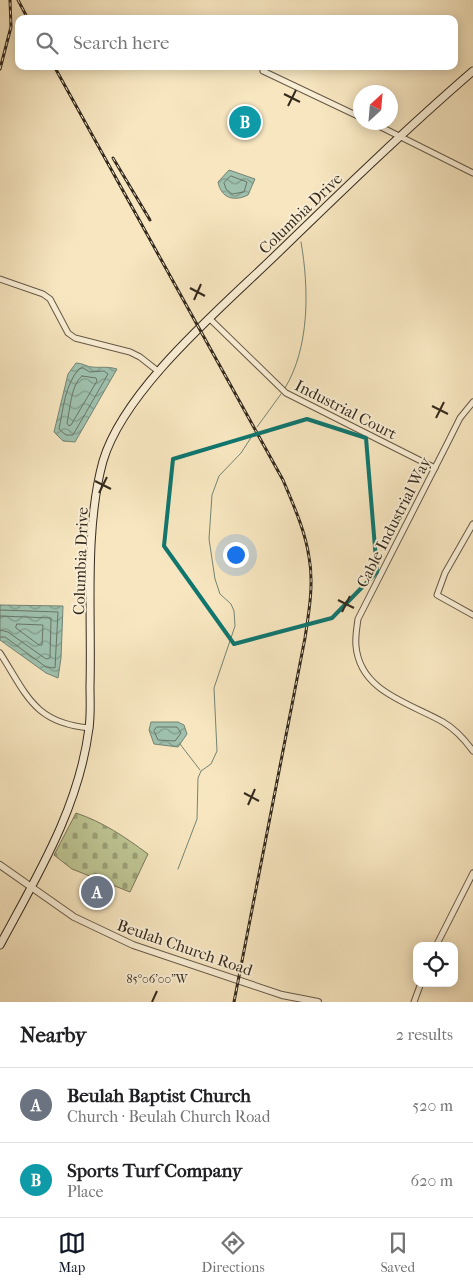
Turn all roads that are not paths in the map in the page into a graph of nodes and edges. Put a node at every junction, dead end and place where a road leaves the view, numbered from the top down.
1 (473, 71) edge
2 (263, 72) dead end
3 (353, 114) edge
4 (386, 130) edge
5 (400, 137) junction
6 (473, 174) edge
7 (0, 278) edge
8 (210, 319) junction
9 (159, 372) junction
10 (473, 402) edge
11 (436, 468) junction
12 (473, 524) edge
13 (473, 615) edge
14 (0, 653) edge
15 (90, 728) junction
16 (473, 751) edge
17 (0, 865) edge
18 (473, 872) edge
19 (31, 888) junction
20 (438, 942) edge
21 (0, 945) edge
22 (420, 987) edge
23 (282, 995) junction
24 (296, 1002) edge
25 (318, 1002) edge
26 (414, 1002) edge

1 - 5 main road, Columbia Drive
2 - 3 street
4 - 5 street
5 - 6 street
5 - 8 main road, Columbia Drive
7 - 9 street
8 - 9 main road, Columbia Drive
8 - 11 street, Industrial Court
9 - 15 main road, Columbia Drive
10 - 11 street, Cable Industrial Way
11 - 16 street, Cable Industrial Way
12 - 13 street
14 - 15 street
15 - 19 main road, Columbia Drive
17 - 19 street, Beulah Church Road
18 - 20 street
19 - 21 main road, Columbia Drive
19 - 23 street, Beulah Church Road
22 - 26 street
23 - 24 street
23 - 25 street, Beulah Church Road

